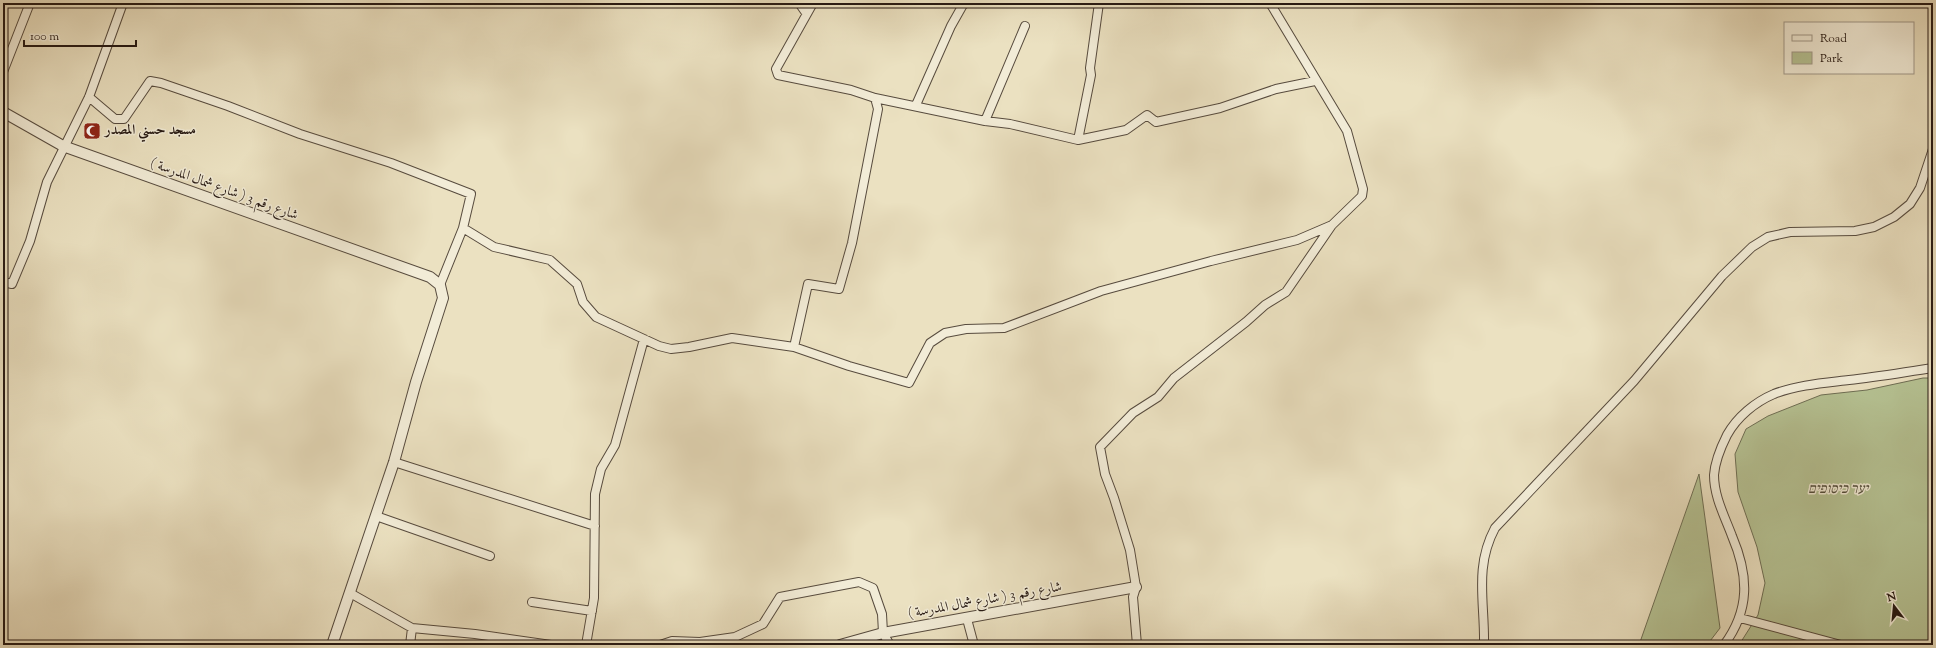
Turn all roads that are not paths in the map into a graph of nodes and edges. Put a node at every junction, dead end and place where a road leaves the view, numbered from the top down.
1 (30, 3) edge
2 (124, 3) edge
3 (798, 3) edge
4 (813, 3) edge
5 (964, 3) edge
6 (1099, 3) edge
7 (1270, 3) edge
8 (806, 13) junction
9 (1026, 26) dead end
10 (3, 72) edge
11 (1315, 81) junction
12 (89, 97) junction
13 (875, 98) junction
14 (916, 105) junction
15 (3, 112) edge
16 (985, 122) junction
17 (1078, 140) junction
18 (64, 146) junction
19 (1933, 149) edge
20 (1332, 225) junction
21 (463, 228) junction
22 (3, 282) edge
23 (440, 285) junction
24 (644, 338) junction
25 (794, 347) junction
26 (1933, 368) edge
27 (394, 462) junction
28 (376, 516) junction
29 (595, 526) junction
30 (490, 556) dead end
31 (1136, 587) junction
32 (350, 593) junction
33 (532, 602) dead end
34 (592, 611) junction
35 (1740, 618) junction
36 (967, 619) junction
37 (412, 628) junction
38 (883, 633) junction
39 (332, 645) edge
40 (410, 645) edge
41 (551, 645) edge
42 (586, 645) edge
43 (660, 645) edge
44 (840, 645) edge
45 (890, 645) edge
46 (974, 645) edge
47 (1137, 645) edge
48 (1484, 645) edge
49 (1724, 645) edge
50 (1841, 645) edge

1 - 10 street
2 - 12 street
3 - 8 street
4 - 8 street
5 - 14 street
6 - 17 street
7 - 11 street
8 - 13 street
9 - 16 street
11 - 17 street
11 - 20 street
12 - 18 street
12 - 21 street
13 - 14 street
13 - 25 street
14 - 16 street
15 - 18 street, شارع رقم 3 ( شارع شمال المدرسة )
16 - 17 street
18 - 22 street
18 - 23 street, شارع رقم 3 ( شارع شمال المدرسة )
19 - 48 street
20 - 25 street
20 - 31 street
21 - 23 street
21 - 24 street
23 - 27 street
24 - 25 street
24 - 29 street
26 - 35 street
27 - 28 street
27 - 29 street
28 - 30 street
28 - 32 street
29 - 34 street
31 - 36 street, شارع رقم 3 ( شارع شمال المدرسة )
31 - 47 street
32 - 37 street
32 - 39 street
33 - 34 street
34 - 42 street
35 - 49 street
35 - 50 street
36 - 38 street, شارع رقم 3 ( شارع شمال المدرسة )
36 - 46 street
37 - 40 street
37 - 41 street
38 - 43 street
38 - 44 street, شارع رقم 3 ( شارع شمال المدرسة )
38 - 45 street

